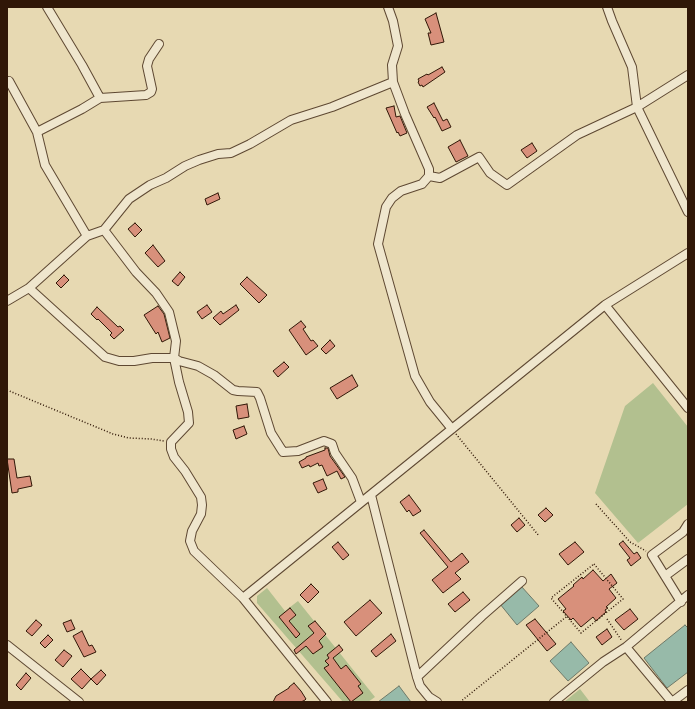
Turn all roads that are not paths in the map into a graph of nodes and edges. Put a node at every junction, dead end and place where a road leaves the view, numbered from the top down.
1 (47, 7) edge
2 (388, 7) edge
3 (607, 7) edge
4 (159, 44) dead end
5 (688, 75) edge
6 (9, 81) dead end
7 (393, 82) junction
8 (100, 98) junction
9 (637, 107) junction
10 (37, 132) junction
11 (429, 176) junction
12 (688, 212) edge
13 (104, 230) junction
14 (87, 236) junction
15 (688, 253) edge
16 (29, 288) junction
17 (7, 301) edge
18 (605, 306) junction
19 (174, 358) junction
20 (688, 408) edge
21 (452, 429) junction
22 (371, 495) junction
23 (361, 502) junction
24 (688, 524) edge
25 (688, 559) edge
26 (665, 576) junction
27 (522, 581) dead end
28 (688, 595) edge
29 (242, 598) junction
30 (680, 602) junction
31 (7, 645) edge
32 (626, 647) junction
33 (417, 677) junction
34 (688, 690) edge
35 (79, 702) edge
36 (327, 702) edge
37 (437, 702) edge
38 (554, 702) edge
39 (672, 702) edge

1 - 8 street
2 - 7 street
3 - 9 street
4 - 8 street
5 - 9 street
6 - 10 street
7 - 11 street
7 - 13 street
8 - 10 street
9 - 11 street
9 - 12 street
10 - 14 street
11 - 21 street
13 - 14 street
13 - 19 street
14 - 16 street
15 - 18 street
16 - 17 street
16 - 19 street
18 - 20 street
18 - 21 street
19 - 23 street
19 - 29 street
21 - 22 street
22 - 23 street
22 - 33 street
23 - 29 street
24 - 26 street
25 - 26 street
26 - 30 street
27 - 33 street
28 - 30 street
29 - 36 street
30 - 32 street
31 - 35 street
32 - 38 street
32 - 39 street
33 - 37 street
34 - 39 street

